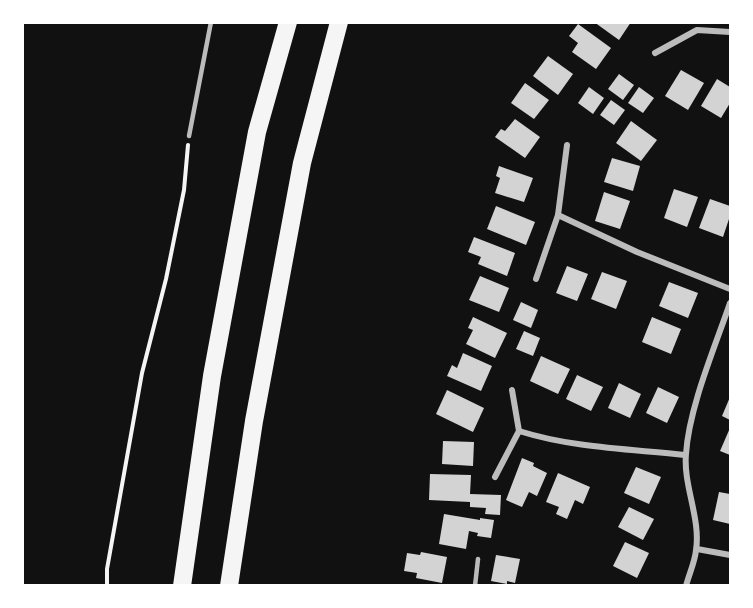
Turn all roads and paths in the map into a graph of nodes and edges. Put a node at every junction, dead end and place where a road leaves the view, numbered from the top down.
1 (211, 22) edge
2 (288, 22) edge
3 (339, 22) edge
4 (730, 32) edge
5 (656, 53) dead end
6 (189, 136) joint
7 (567, 145) dead end
8 (558, 215) junction
9 (536, 279) dead end
10 (730, 289) edge
11 (730, 303) edge
12 (512, 390) dead end
13 (519, 431) junction
14 (685, 455) junction
15 (495, 477) dead end
16 (697, 549) junction
17 (730, 555) edge
18 (477, 559) dead end
19 (107, 585) edge
20 (182, 585) edge
21 (229, 585) edge
22 (475, 585) edge
23 (686, 585) edge

1 - 6 lane
2 - 20 highway
3 - 21 highway
4 - 5 street
6 - 19 path
7 - 8 street
8 - 9 street
8 - 10 street
11 - 14 street
12 - 13 street
13 - 14 street
13 - 15 street
14 - 16 street
16 - 17 street
16 - 23 street
18 - 22 lane

